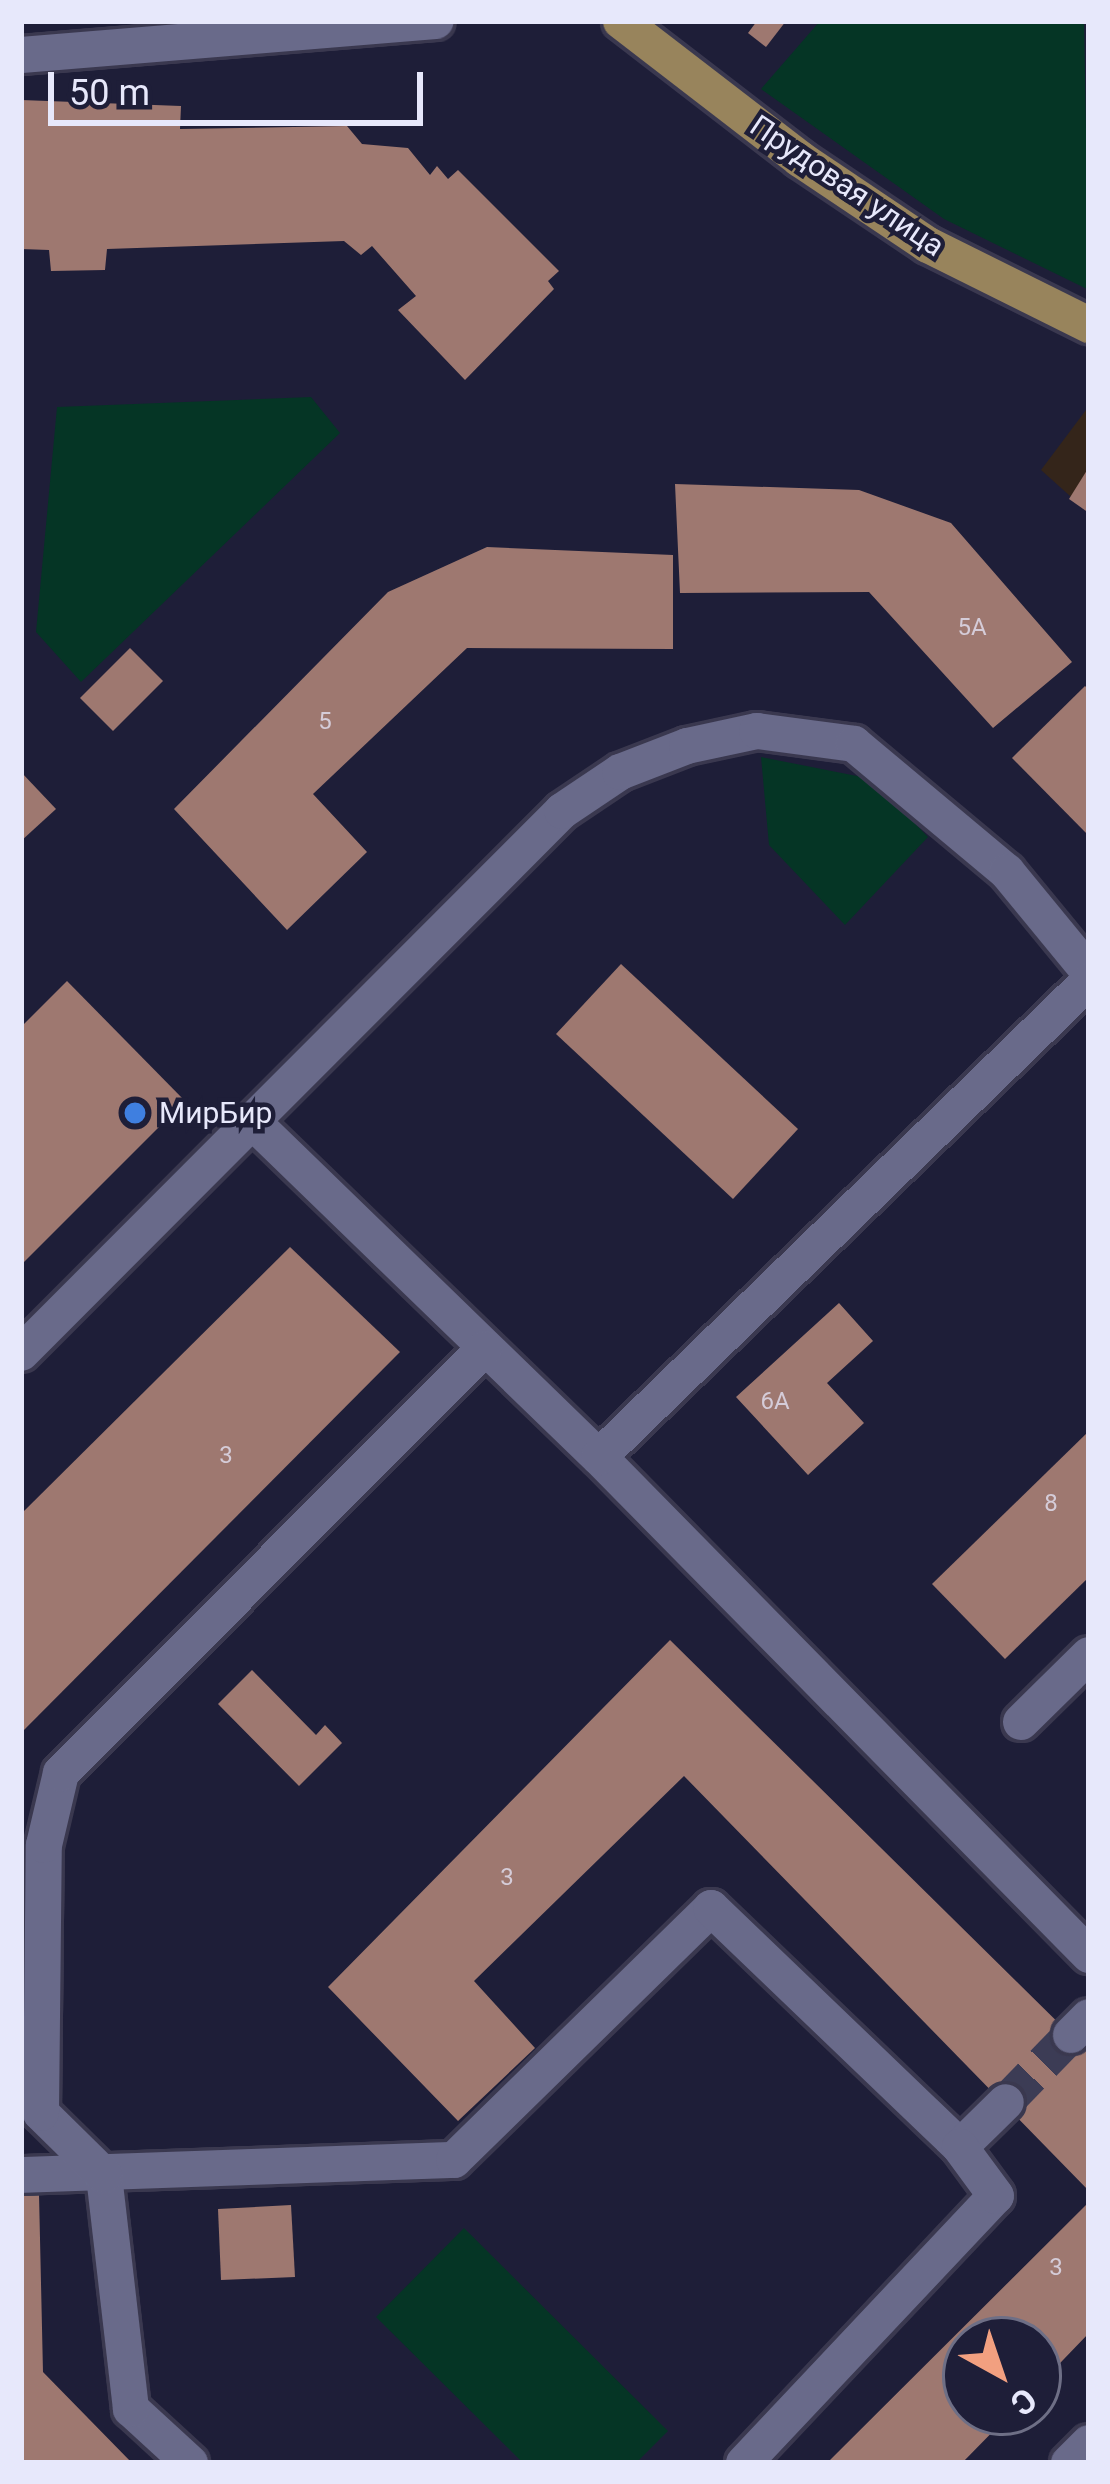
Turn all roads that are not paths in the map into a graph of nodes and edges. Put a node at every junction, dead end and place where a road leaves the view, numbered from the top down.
1 (436, 21) edge
2 (621, 21) edge
3 (21, 55) edge
4 (1089, 325) edge
5 (1088, 968) edge
6 (255, 1124) junction
7 (484, 1349) junction
8 (21, 1353) edge
9 (599, 1457) junction
10 (1089, 1655) edge
11 (1021, 1722) dead end
12 (1089, 1955) edge
13 (1006, 2102) tunnel mouth
14 (960, 2146) junction
15 (104, 2174) junction
16 (21, 2175) edge
17 (1089, 2443) edge
18 (190, 2463) edge
19 (744, 2463) edge
20 (1070, 2463) edge

1 - 3 street
2 - 4 main road, Прудовая улица
5 - 6 street
5 - 9 street
6 - 7 street
6 - 8 street
7 - 9 street
7 - 15 street
9 - 12 street
10 - 11 street
13 - 14 street
14 - 15 street
14 - 19 street
15 - 16 street
15 - 18 street
17 - 20 street

